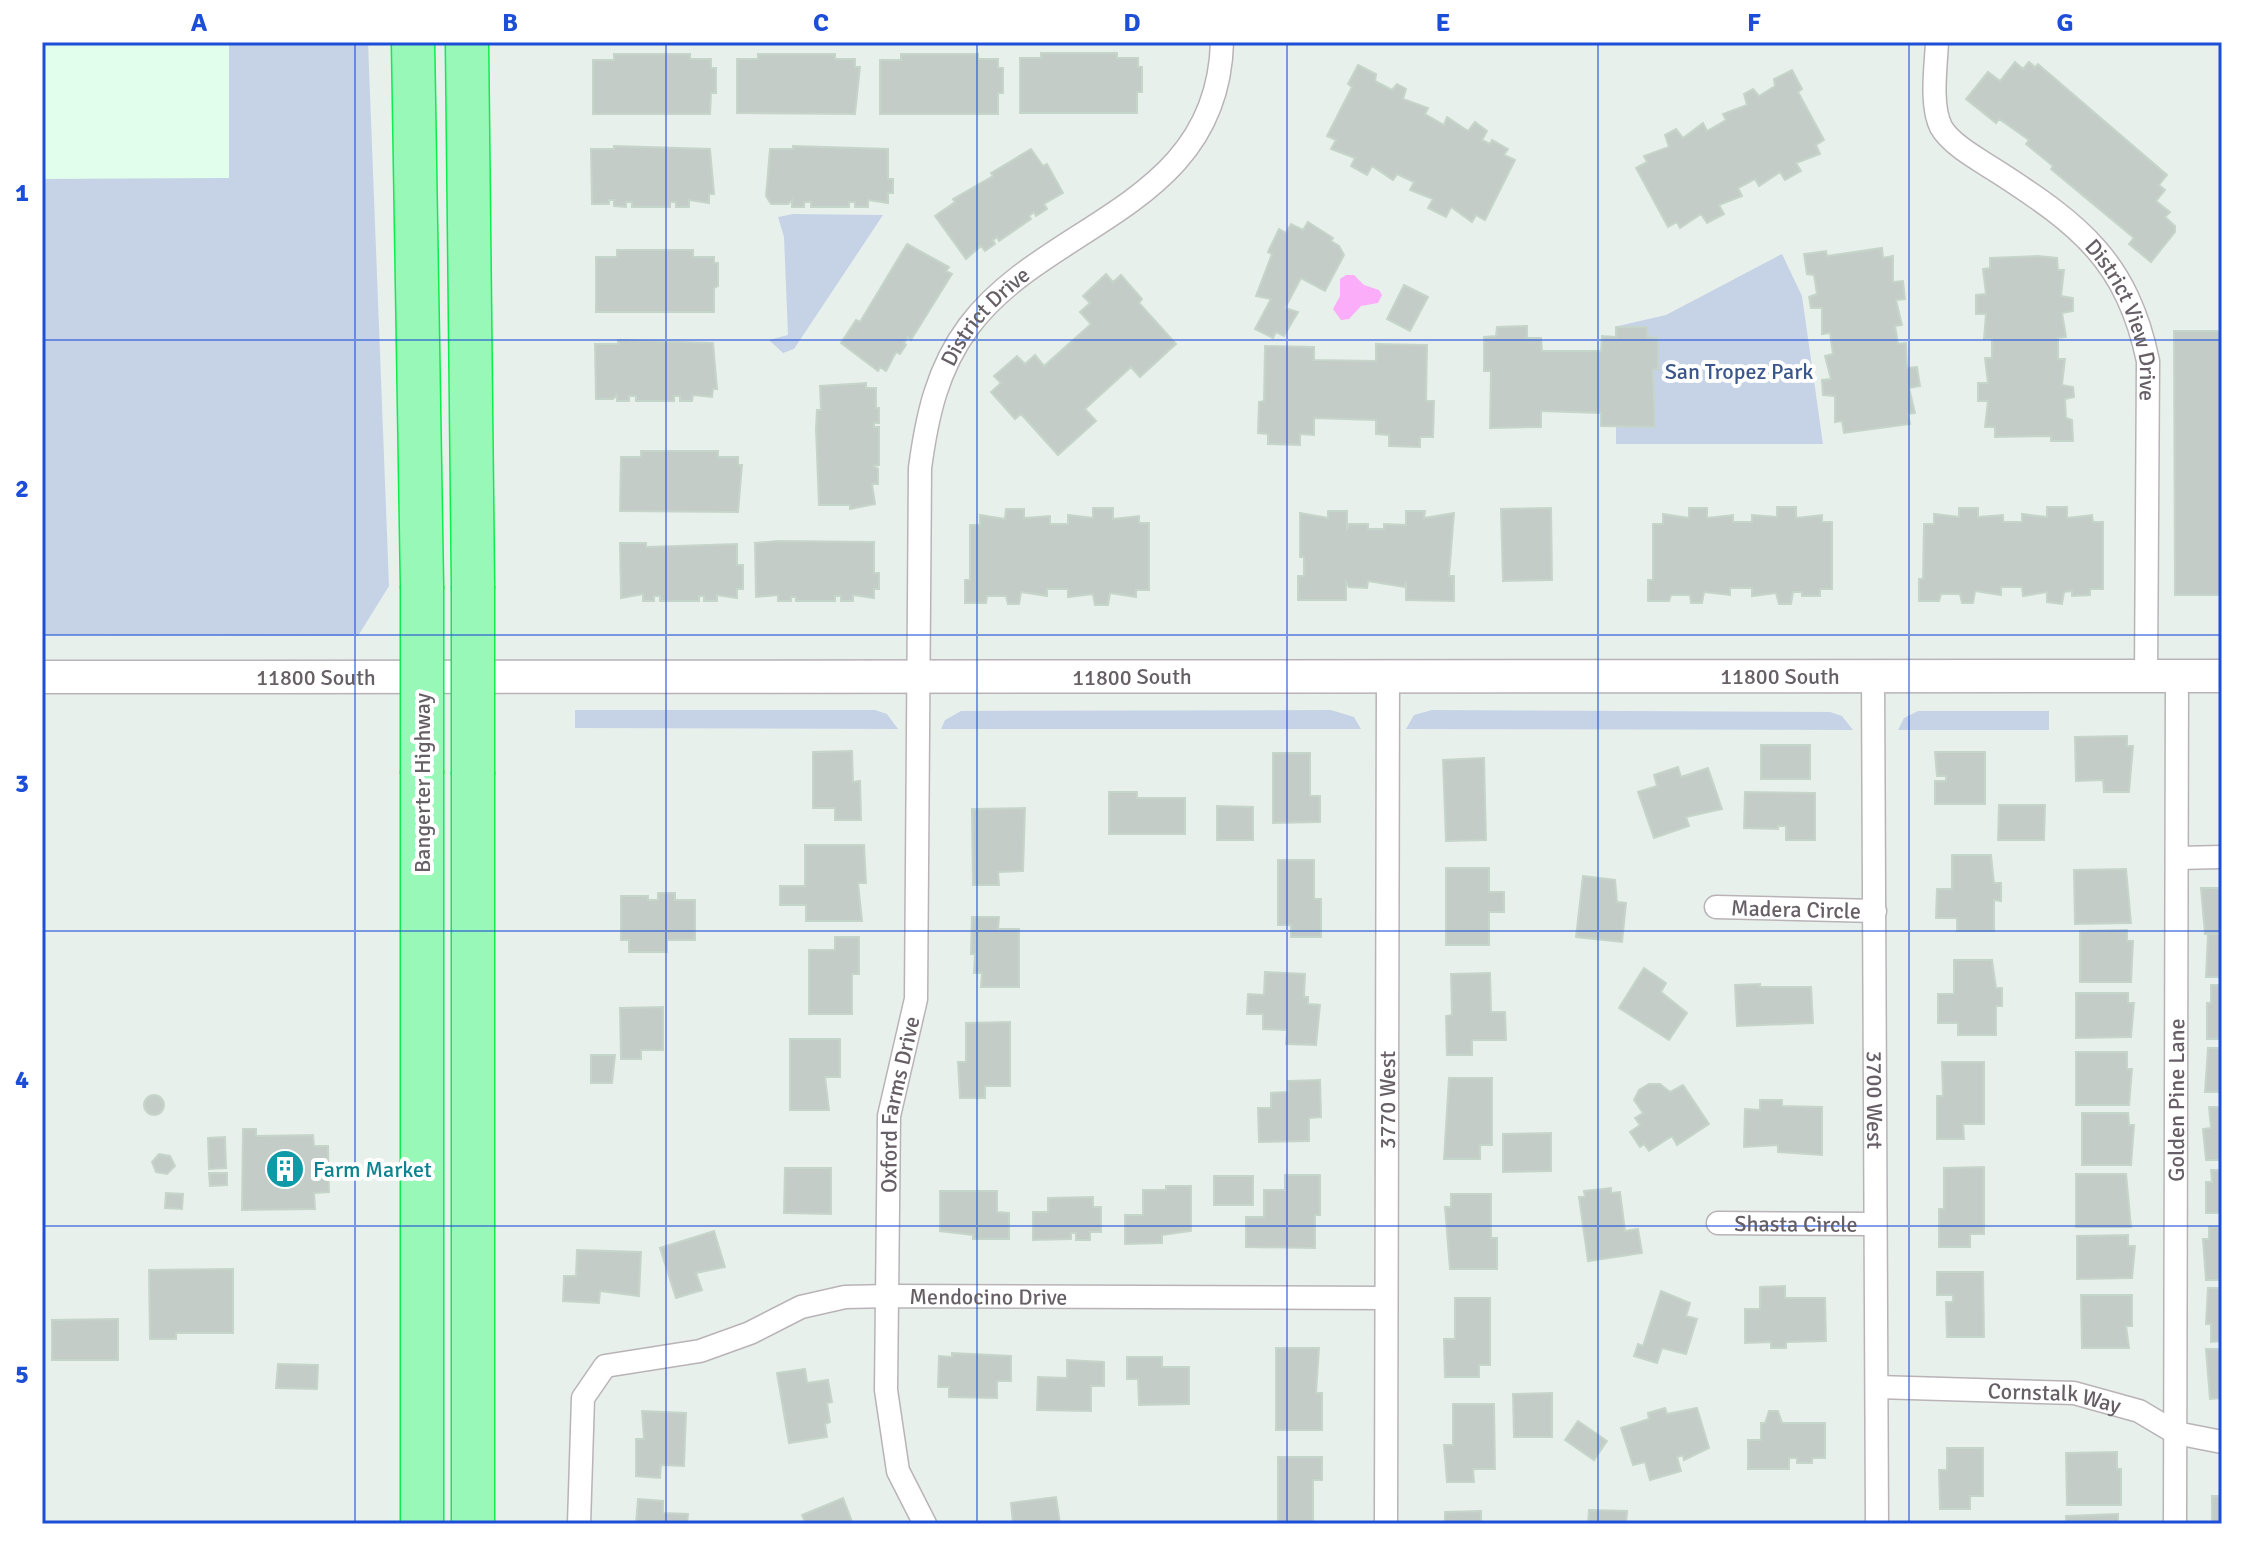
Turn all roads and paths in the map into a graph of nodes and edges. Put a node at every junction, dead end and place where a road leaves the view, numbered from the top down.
1 (413, 42) edge
2 (467, 42) edge
3 (1222, 42) edge
4 (1937, 42) edge
5 (2222, 676) edge
6 (42, 677) edge
7 (1388, 677) junction
8 (2161, 677) junction
9 (918, 678) junction
10 (1873, 678) junction
11 (2222, 857) edge
12 (2177, 858) junction
13 (1716, 907) dead end
14 (1875, 911) junction
15 (1718, 1223) dead end
16 (1875, 1224) junction
17 (890, 1296) junction
18 (1386, 1298) junction
19 (1877, 1387) junction
20 (2176, 1433) junction
21 (2222, 1442) edge
22 (422, 1524) edge
23 (473, 1524) edge
24 (579, 1524) edge
25 (925, 1524) edge
26 (1386, 1524) edge
27 (1877, 1524) edge
28 (2175, 1524) edge

1 - 22 highway, Bangerter Highway, bridge
2 - 23 highway, bridge
3 - 9 street, District Drive
4 - 8 street, District View Drive
5 - 8 main road, 11800 South
6 - 9 main road, 11800 South
7 - 9 main road, 11800 South
7 - 10 main road, 11800 South
7 - 18 street, 3770 West
8 - 10 main road, 11800 South
8 - 12 street, Golden Pine Lane
9 - 17 street, Oxford Farms Drive
10 - 14 street, 3700 West
11 - 12 street
12 - 20 street, Golden Pine Lane
13 - 14 street, Madera Circle
14 - 16 street, 3700 West
15 - 16 street, Shasta Circle
16 - 19 street, 3700 West
17 - 18 street, Mendocino Drive
17 - 24 street, Mendocino Drive
17 - 25 street, Oxford Farms Drive
18 - 26 street, 3770 West
19 - 20 street, Cornstalk Way
19 - 27 street, 3700 West
20 - 21 street, Cornstalk Way
20 - 28 street, Golden Pine Lane

